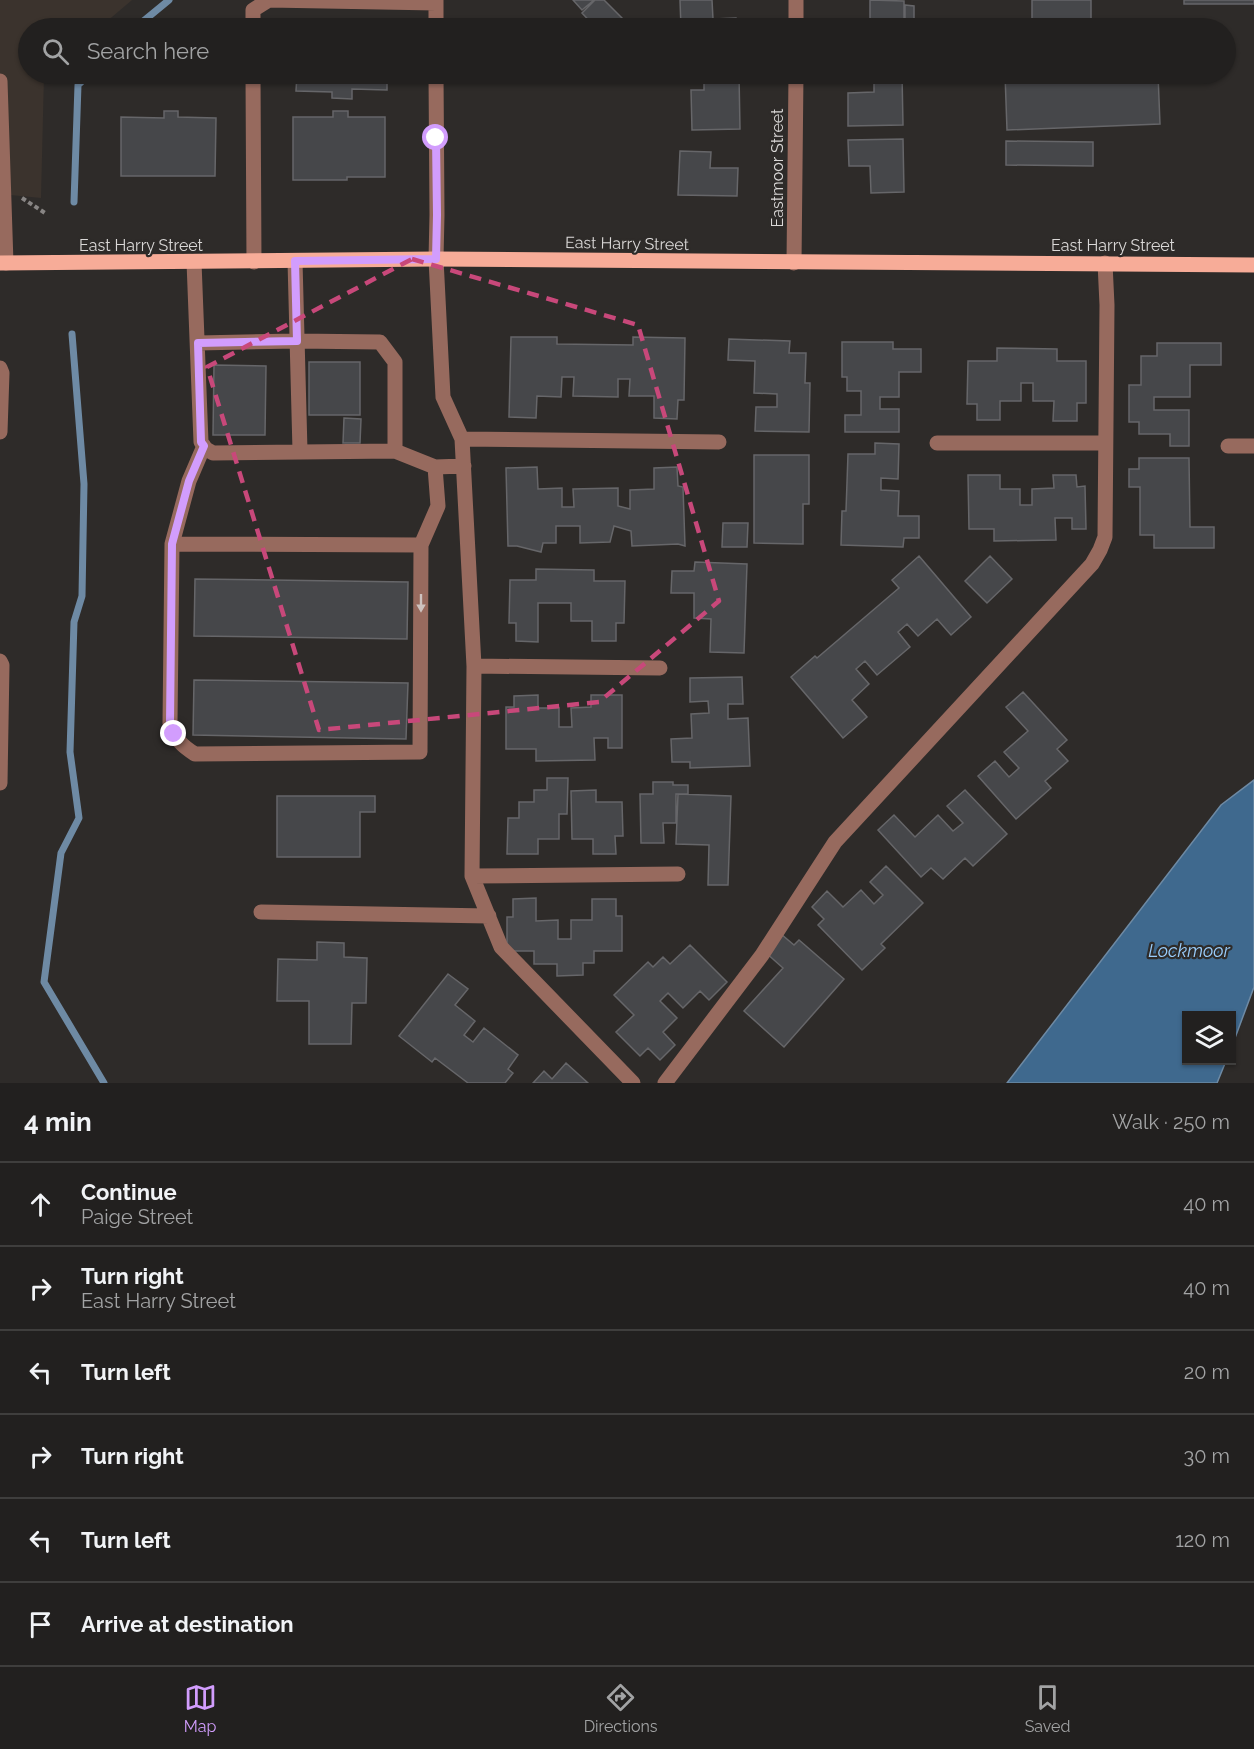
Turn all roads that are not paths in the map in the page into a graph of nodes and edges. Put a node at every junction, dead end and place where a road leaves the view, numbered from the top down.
1 (796, 0) edge
2 (436, 2) edge
3 (253, 18) edge
4 (436, 18) edge
5 (796, 18) edge
6 (0, 81) edge
7 (254, 84) edge
8 (436, 84) edge
9 (796, 84) edge
10 (2, 185) edge
11 (436, 259) junction
12 (295, 261) junction
13 (194, 262) junction
14 (254, 262) junction
15 (3, 263) edge
16 (794, 263) junction
17 (1105, 263) junction
18 (1254, 265) edge
19 (297, 341) junction
20 (198, 343) junction
21 (0, 368) edge
22 (0, 432) edge
23 (462, 439) junction
24 (719, 442) dead end
25 (937, 443) dead end
26 (1105, 443) junction
27 (204, 446) junction
28 (1228, 446) dead end
29 (1254, 446) edge
30 (300, 451) junction
31 (395, 451) junction
32 (464, 466) junction
33 (435, 467) junction
34 (172, 544) junction
35 (421, 545) junction
36 (0, 661) edge
37 (474, 666) junction
38 (660, 668) dead end
39 (0, 783) edge
40 (678, 874) dead end
41 (472, 876) junction
42 (261, 912) dead end
43 (489, 916) junction
44 (633, 1083) edge
45 (665, 1083) edge

1 - 5 street
2 - 3 street
2 - 4 street
6 - 10 street
7 - 14 street
8 - 11 street
9 - 16 street, Eastmoor Street
10 - 15 street
11 - 12 main road, East Harry Street
11 - 16 main road, East Harry Street
11 - 23 street
12 - 14 main road, East Harry Street
12 - 19 street
13 - 14 main road, East Harry Street
13 - 15 main road, East Harry Street
13 - 20 street
16 - 17 main road, East Harry Street
17 - 18 main road, East Harry Street
17 - 26 street
19 - 20 street
19 - 30 street
19 - 31 street
20 - 27 street
21 - 22 street
23 - 24 street
23 - 32 street
25 - 26 street
26 - 45 street
27 - 30 street
27 - 34 street
28 - 29 street
30 - 31 street
31 - 33 street
32 - 33 street
32 - 37 street
33 - 35 street
34 - 35 street
35 -> 34 street
36 - 39 street
37 - 38 street
37 - 41 street
40 - 41 street
41 - 43 street
42 - 43 street
43 - 44 street

